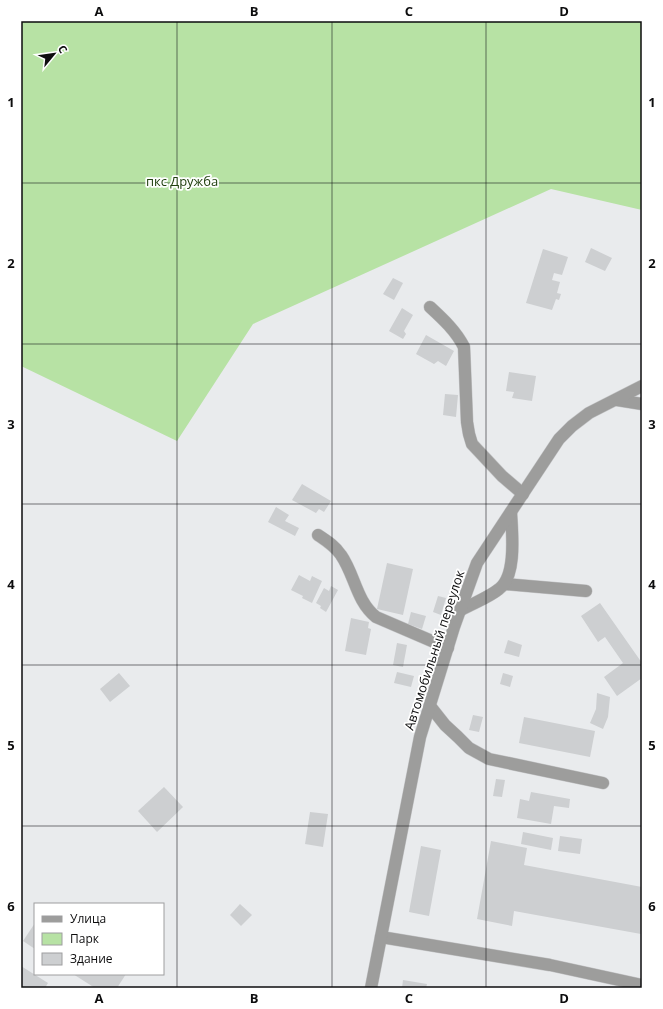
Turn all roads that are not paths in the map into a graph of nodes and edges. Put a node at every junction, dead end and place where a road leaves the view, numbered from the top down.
1 (430, 306) dead end
2 (642, 386) edge
3 (617, 400) junction
4 (642, 404) edge
5 (523, 494) junction
6 (511, 512) junction
7 (318, 535) dead end
8 (505, 584) junction
9 (586, 591) dead end
10 (461, 610) junction
11 (448, 648) junction
12 (430, 706) junction
13 (603, 783) dead end
14 (381, 937) junction
15 (642, 984) edge
16 (371, 988) edge

1 - 5 lane
2 - 3 lane, Автомобильный переулок
3 - 4 lane
3 - 5 lane, Автомобильный переулок
5 - 6 lane, Автомобильный переулок
6 - 8 lane
6 - 10 lane, Автомобильный переулок
7 - 11 lane
8 - 9 lane
8 - 10 lane
10 - 11 lane, Автомобильный переулок
11 - 12 lane, Автомобильный переулок
12 - 13 lane
12 - 14 lane, Автомобильный переулок
14 - 15 lane
14 - 16 lane, Автомобильный переулок

